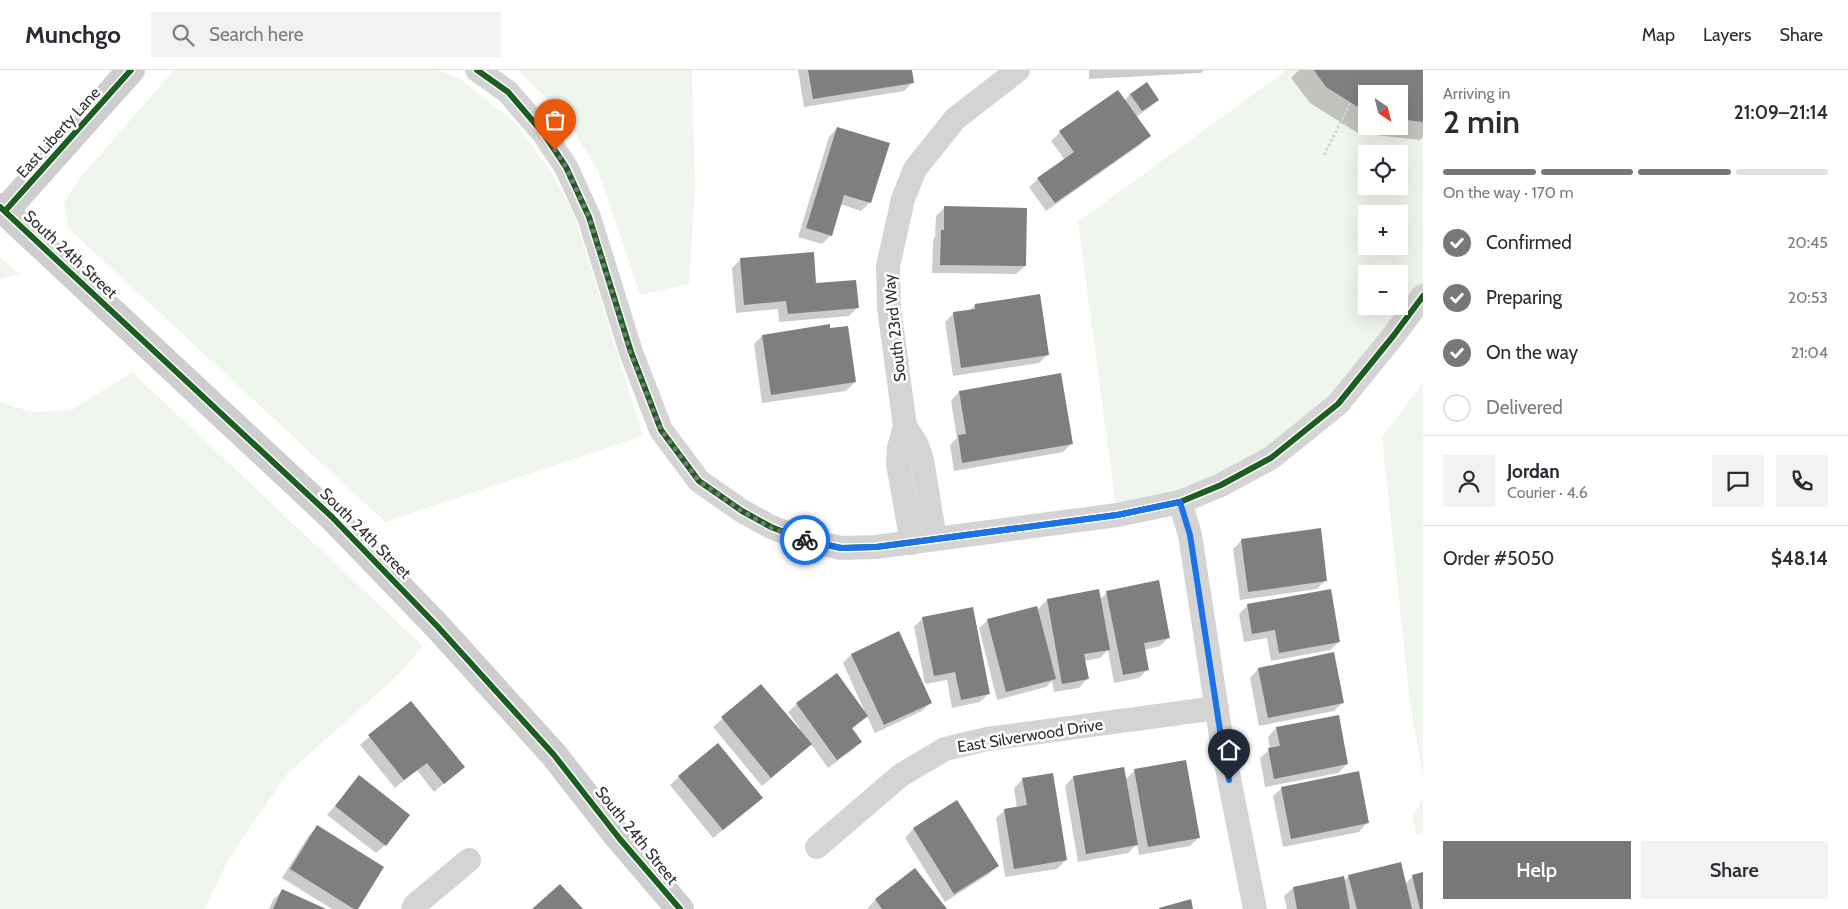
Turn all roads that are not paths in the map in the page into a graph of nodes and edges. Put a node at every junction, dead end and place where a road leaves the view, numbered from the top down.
1 (131, 70) edge
2 (477, 70) edge
3 (1018, 70) edge
4 (2, 209) edge
5 (1423, 296) edge
6 (906, 426) junction
7 (922, 460) junction
8 (898, 464) junction
9 (1180, 502) junction
10 (935, 540) junction
11 (912, 543) junction
12 (1217, 708) junction
13 (817, 847) dead end
14 (469, 860) dead end
15 (413, 909) edge
16 (680, 909) edge
17 (1254, 909) edge

1 - 4 street, East Liberty Lane
2 - 11 street
3 - 6 street, South 23rd Way
4 - 16 street, South 24th Street
5 - 9 street
6 - 7 street, South 23rd Way
6 - 8 street, South 23rd Way
7 - 8 street
7 - 10 street, South 23rd Way
8 - 11 street, South 23rd Way
9 - 10 street
9 - 12 street
10 - 11 street
12 - 13 street, East Silverwood Drive
12 - 17 street
14 - 15 street

